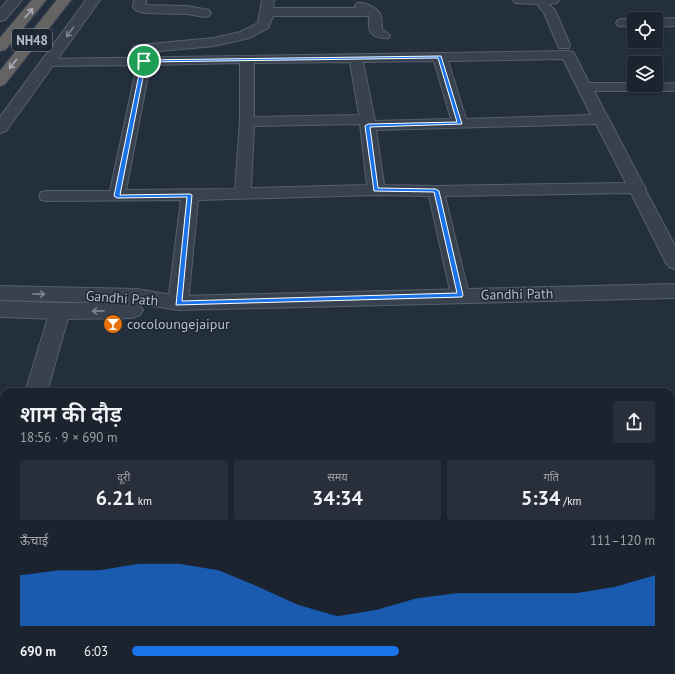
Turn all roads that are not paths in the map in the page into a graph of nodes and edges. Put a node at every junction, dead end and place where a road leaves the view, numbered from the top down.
1 (15, 0) edge
2 (39, 0) edge
3 (64, 0) edge
4 (93, 0) edge
5 (140, 0) edge
6 (519, 0) edge
7 (547, 0) edge
8 (356, 1) edge
9 (268, 6) edge
10 (371, 12) junction
11 (205, 13) dead end
12 (0, 17) edge
13 (675, 22) edge
14 (663, 23) edge
15 (384, 34) dead end
16 (564, 45) dead end
17 (0, 46) edge
18 (440, 56) junction
19 (356, 58) junction
20 (247, 60) junction
21 (144, 61) junction
22 (53, 62) junction
23 (0, 81) edge
24 (584, 87) junction
25 (675, 87) edge
26 (602, 119) junction
27 (247, 122) junction
28 (368, 122) junction
29 (460, 123) junction
30 (0, 128) edge
31 (638, 188) junction
32 (376, 190) junction
33 (436, 191) junction
34 (243, 193) junction
35 (190, 195) junction
36 (47, 196) dead end
37 (117, 196) junction
38 (675, 262) edge
39 (675, 291) edge
40 (0, 293) edge
41 (460, 295) junction
42 (178, 303) junction
43 (0, 309) edge
44 (60, 311) junction
45 (37, 388) edge

1 - 12 street
17 -> 2 highway, NH48
3 -> 23 highway, NH48
4 -> 22 street
5 - 11 street
6 - 7 street
7 - 16 street
8 - 10 street
9 - 10 street
9 - 22 street
10 - 15 street
13 - 14 street
18 - 19 street
18 - 24 street
18 - 29 street
19 - 20 street
19 - 28 street
20 - 21 street
20 - 27 street
21 - 22 street
21 - 37 street
22 - 30 street
24 - 25 street
24 - 26 street
26 - 29 street
26 - 31 street
27 - 28 street
27 - 34 street
28 - 29 street
28 - 32 street
31 - 33 street
31 - 38 street
32 - 33 street
32 - 34 street
33 - 41 street
34 - 35 street
35 - 37 street
35 - 42 street
36 - 37 street
39 - 41 street, Gandhi Path
40 -> 42 street, Gandhi Path
41 - 42 street, Gandhi Path
42 -> 44 street
43 - 44 street
44 - 45 street

